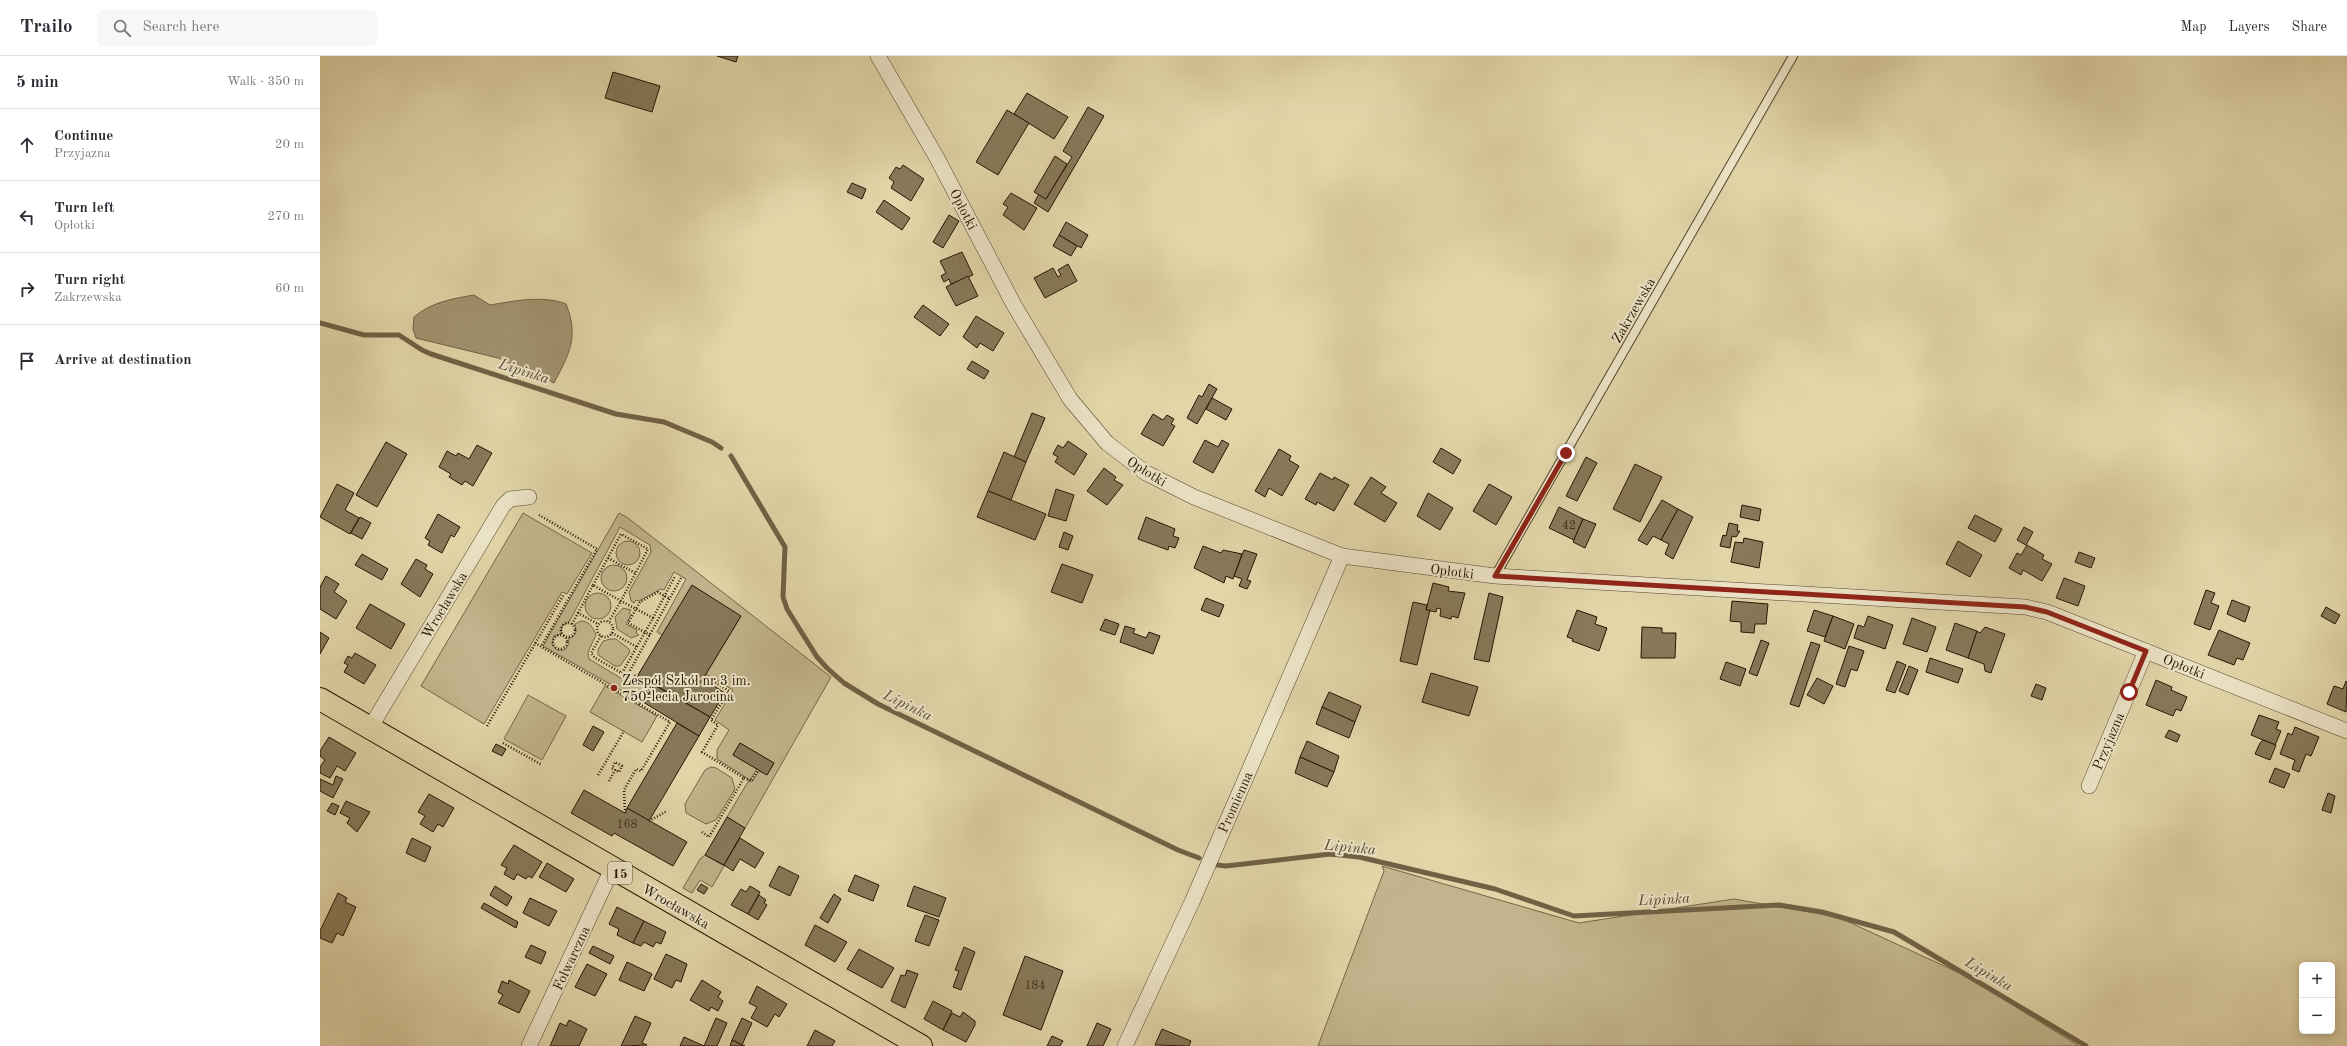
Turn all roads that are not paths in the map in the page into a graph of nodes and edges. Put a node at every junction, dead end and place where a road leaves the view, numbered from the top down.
1 (878, 56) edge
2 (1793, 56) edge
3 (529, 497) dead end
4 (1342, 556) junction
5 (1495, 576) junction
6 (2146, 651) junction
7 (320, 699) edge
8 (370, 728) junction
9 (2347, 731) edge
10 (2089, 786) dead end
11 (612, 869) junction
12 (529, 1046) edge
13 (921, 1046) edge
14 (1125, 1046) edge

1 - 4 street, Opłotki
2 - 5 lane, Zakrzewska
3 - 8 street, Wrocławska
4 - 5 street, Opłotki
4 - 14 street, Promienna
5 - 6 street, Opłotki
6 - 9 street, Opłotki
6 - 10 street, Przyjazna
7 - 8 main road, Wrocławska / 15
8 - 11 main road, Wrocławska / 15
11 - 12 street, Folwarczna
11 - 13 main road, Wrocławska / 15

